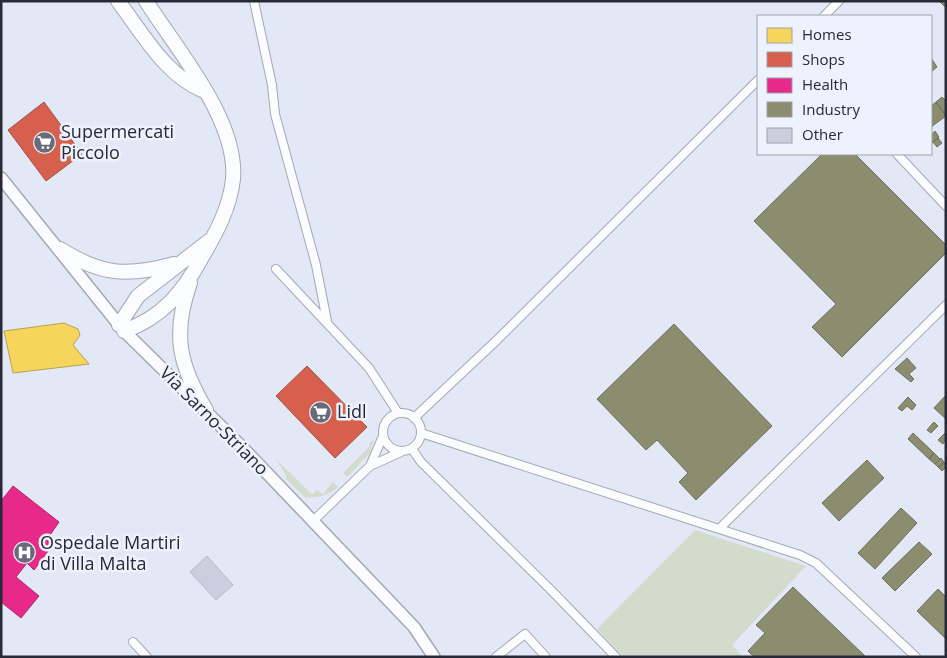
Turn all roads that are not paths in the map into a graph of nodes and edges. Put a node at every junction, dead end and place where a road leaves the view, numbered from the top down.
1 (118, 1) edge
2 (146, 1) edge
3 (254, 1) edge
4 (839, 1) edge
5 (825, 15) edge
6 (757, 81) edge
7 (204, 90) junction
8 (898, 155) edge
9 (1, 178) edge
10 (946, 206) edge
11 (213, 238) junction
12 (60, 249) junction
13 (179, 262) junction
14 (276, 269) dead end
15 (194, 271) junction
16 (946, 305) edge
17 (326, 321) junction
18 (122, 328) junction
19 (206, 410) junction
20 (398, 413) junction
21 (414, 418) junction
22 (422, 433) junction
23 (383, 436) junction
24 (412, 449) junction
25 (401, 452) junction
26 (370, 466) junction
27 (313, 521) junction
28 (720, 528) junction
29 (133, 642) dead end
30 (147, 657) edge
31 (434, 657) edge
32 (496, 657) edge
33 (546, 657) edge
34 (616, 657) edge
35 (916, 657) edge

1 - 7 highway
2 - 7 highway
3 - 17 street
4 - 5 street
6 - 21 street
7 - 11 highway
8 - 10 street
9 - 12 main road, Via Sarno-Striano
11 - 13 highway
11 - 15 highway
12 - 13 highway
12 - 18 main road, Via Sarno-Striano
13 - 18 highway
14 - 17 street
15 - 18 highway
15 - 19 highway
16 - 28 street
17 - 20 street
18 - 19 main road, Via Sarno-Striano
19 - 27 main road, Via Sarno-Striano
20 - 21 street
20 - 23 street
21 - 22 street
22 - 24 street
22 - 28 street
23 - 25 street
23 - 26 street
24 - 25 street
24 - 34 street
25 - 26 street
26 - 27 street
27 - 31 main road, Via Sarno-Striano
28 - 35 street
29 - 30 street
32 - 33 street

